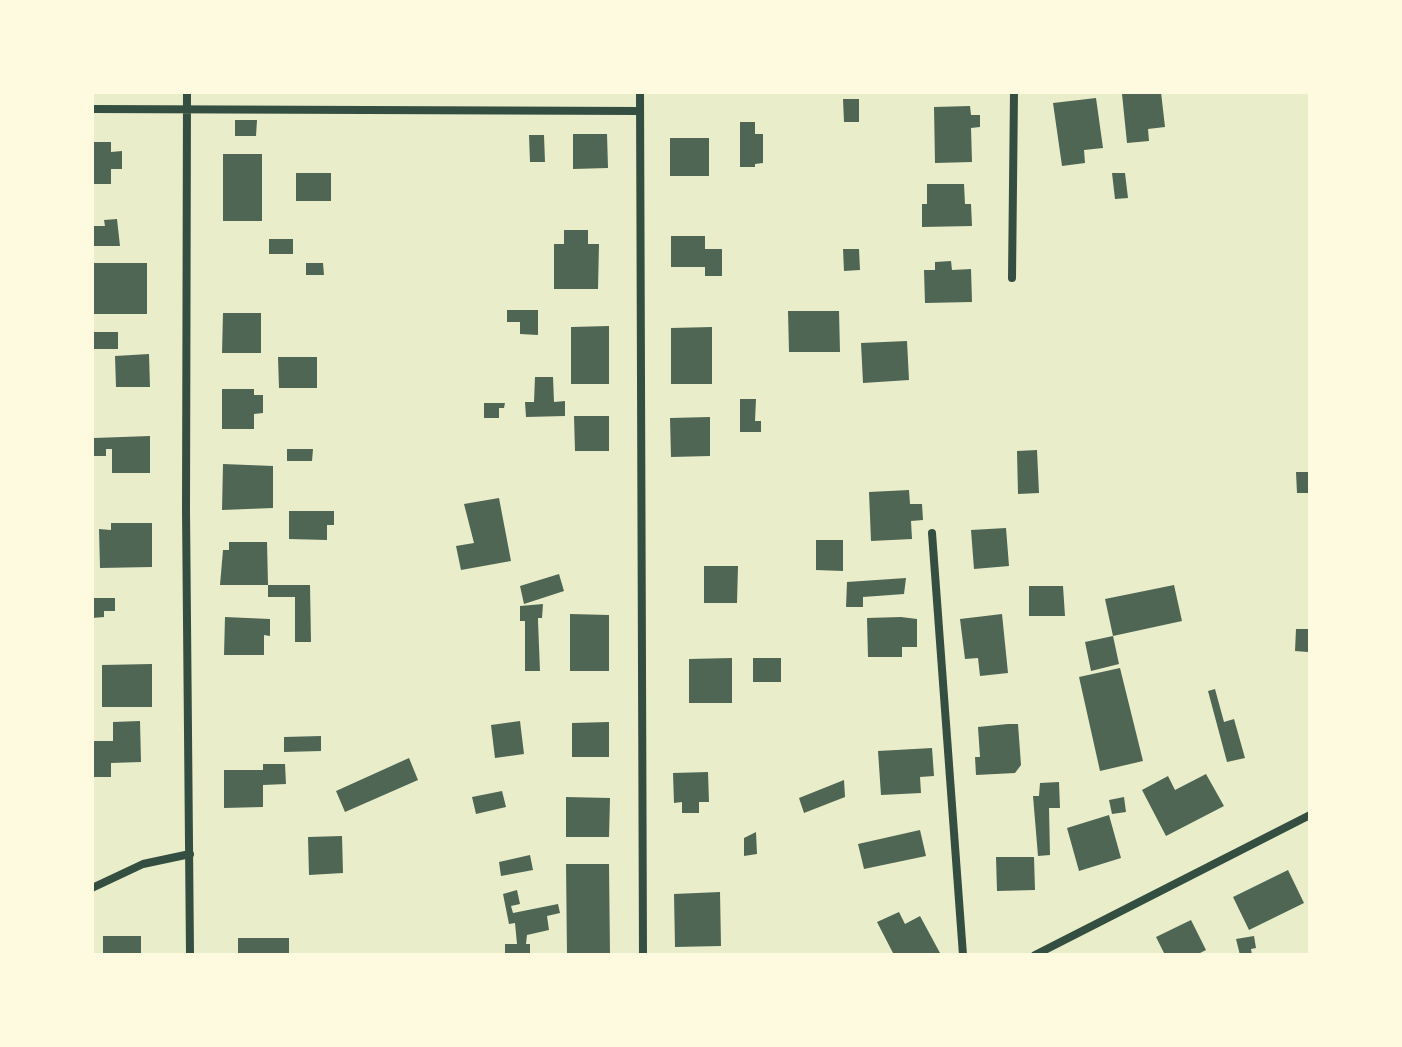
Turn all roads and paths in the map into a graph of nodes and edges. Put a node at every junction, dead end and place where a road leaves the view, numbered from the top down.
1 (187, 92) edge
2 (640, 92) edge
3 (1014, 92) edge
4 (92, 109) edge
5 (187, 109) junction
6 (640, 111) junction
7 (1012, 278) dead end
8 (932, 533) dead end
9 (1310, 815) edge
10 (190, 854) junction
11 (92, 888) edge
12 (190, 955) edge
13 (643, 955) edge
14 (963, 955) edge
15 (1035, 955) edge

1 - 5 street
2 - 6 street
3 - 7 street
4 - 5 street
5 - 6 street
5 - 10 street
6 - 13 street
8 - 14 street
9 - 15 street
10 - 11 street
10 - 12 street

